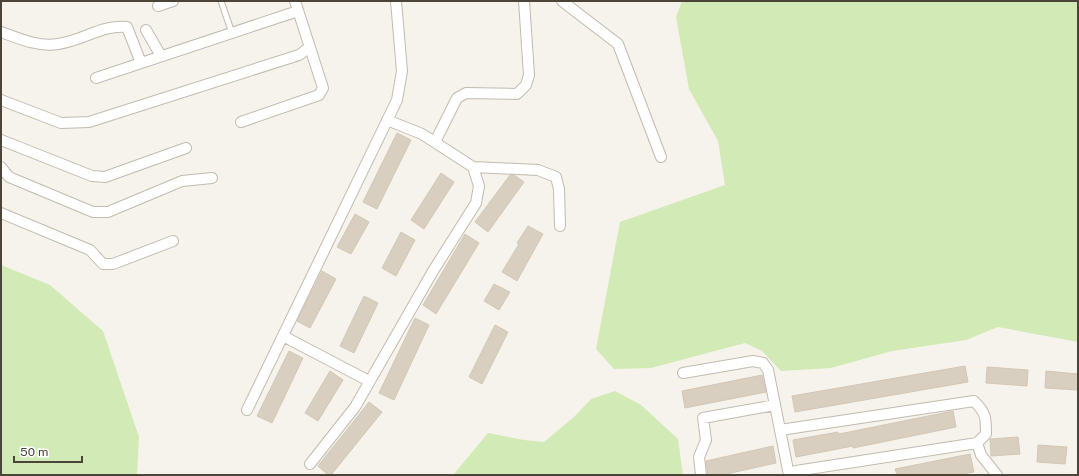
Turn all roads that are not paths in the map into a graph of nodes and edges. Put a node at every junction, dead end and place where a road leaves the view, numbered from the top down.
1 (173, 1) edge
2 (221, 1) edge
3 (396, 1) edge
4 (524, 1) edge
5 (562, 1) edge
6 (158, 6) dead end
7 (297, 6) edge
8 (146, 30) dead end
9 (1, 32) edge
10 (232, 33) junction
11 (310, 47) junction
12 (161, 56) junction
13 (141, 63) junction
14 (96, 78) dead end
15 (1, 100) edge
16 (387, 120) junction
17 (241, 122) dead end
18 (1, 140) edge
19 (435, 142) junction
20 (186, 148) dead end
21 (661, 157) dead end
22 (1, 167) edge
23 (473, 167) junction
24 (212, 178) dead end
25 (1, 212) edge
26 (560, 226) dead end
27 (173, 241) dead end
28 (282, 336) junction
29 (683, 373) dead end
30 (369, 381) junction
31 (775, 405) junction
32 (247, 410) dead end
33 (780, 430) junction
34 (977, 443) junction
35 (310, 464) dead end
36 (702, 475) edge
37 (790, 475) edge
38 (997, 475) edge

1 - 6 street
2 - 10 lane
3 - 16 street
4 - 19 street
5 - 21 street
7 - 10 street
7 - 11 street
8 - 12 street
9 - 13 street
10 - 12 street
11 - 15 street
11 - 17 street
12 - 13 street
13 - 14 street
16 - 19 street
16 - 28 street
18 - 20 street
19 - 23 street
22 - 24 street
23 - 26 street
23 - 30 street
25 - 27 street
28 - 30 street
28 - 32 street
29 - 31 street
30 - 35 street
31 - 33 street
31 - 36 street
33 - 34 street
33 - 37 street
34 - 37 street
34 - 38 street

